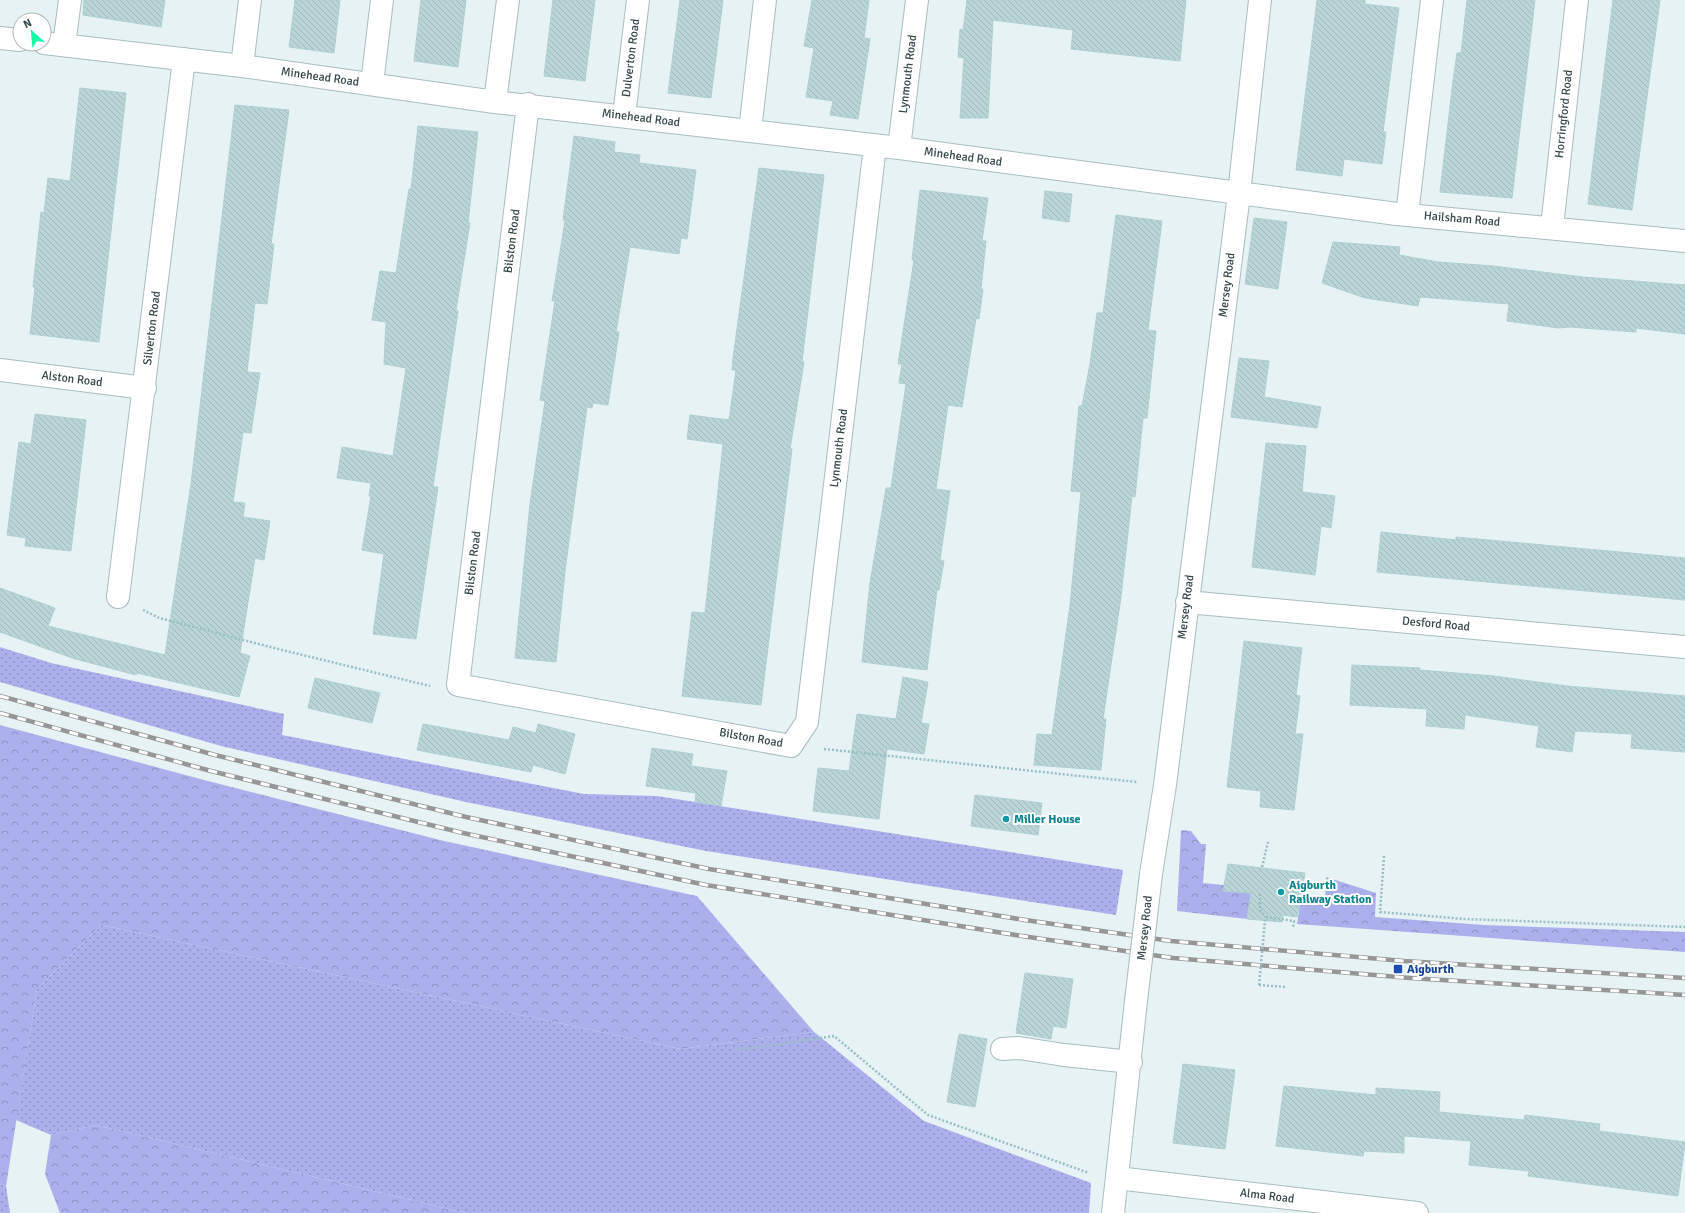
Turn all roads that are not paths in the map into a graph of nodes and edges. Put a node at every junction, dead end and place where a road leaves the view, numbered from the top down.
1 (70, 0) edge
2 (250, 0) edge
3 (382, 0) edge
4 (508, 0) edge
5 (638, 0) edge
6 (765, 0) edge
7 (917, 0) edge
8 (1260, 0) edge
9 (1432, 0) edge
10 (1577, 0) edge
11 (0, 38) edge
12 (12, 39) edge
13 (54, 44) edge
14 (184, 59) junction
15 (242, 66) junction
16 (372, 84) junction
17 (495, 102) junction
18 (528, 104) junction
19 (624, 116) junction
20 (750, 131) junction
21 (875, 146) junction
22 (899, 148) junction
23 (1239, 194) junction
24 (1407, 215) junction
25 (1552, 227) junction
26 (1685, 241) edge
27 (0, 370) edge
28 (145, 388) junction
29 (118, 597) road end
30 (1187, 602) junction
31 (1685, 647) edge
32 (791, 746) joint
33 (1002, 1049) dead end
34 (1131, 1062) junction
35 (1117, 1178) junction
36 (1113, 1213) edge
37 (1417, 1213) edge

1 - 13 street
2 - 15 street
3 - 16 street
4 - 17 street
5 - 19 street, Dulverton Road
6 - 20 street
7 - 22 street, Lynmouth Road
8 - 23 street, Mersey Road
9 - 24 street
10 - 25 street, Horringford Road
11 - 12 street
13 - 14 street, Minehead Road
14 - 15 street, Minehead Road
14 - 28 street, Silverton Road
15 - 16 street, Minehead Road
16 - 17 street, Minehead Road
17 - 18 street, Minehead Road
18 - 19 street, Minehead Road
18 - 32 street, Bilston Road
19 - 20 street, Minehead Road
20 - 21 street, Minehead Road
21 - 22 street, Minehead Road
21 - 32 street, Lynmouth Road
22 - 23 street, Minehead Road
23 - 24 street, Hailsham Road
23 - 30 street, Mersey Road
24 - 25 street, Hailsham Road
25 - 26 street, Hailsham Road
27 - 28 street, Alston Road
28 - 29 street, Silverton Road
30 - 31 street, Desford Road
30 - 34 street, Mersey Road, bridge
33 - 34 street
34 - 35 street, Mersey Road
35 - 36 street, Mersey Road
35 - 37 street, Alma Road

